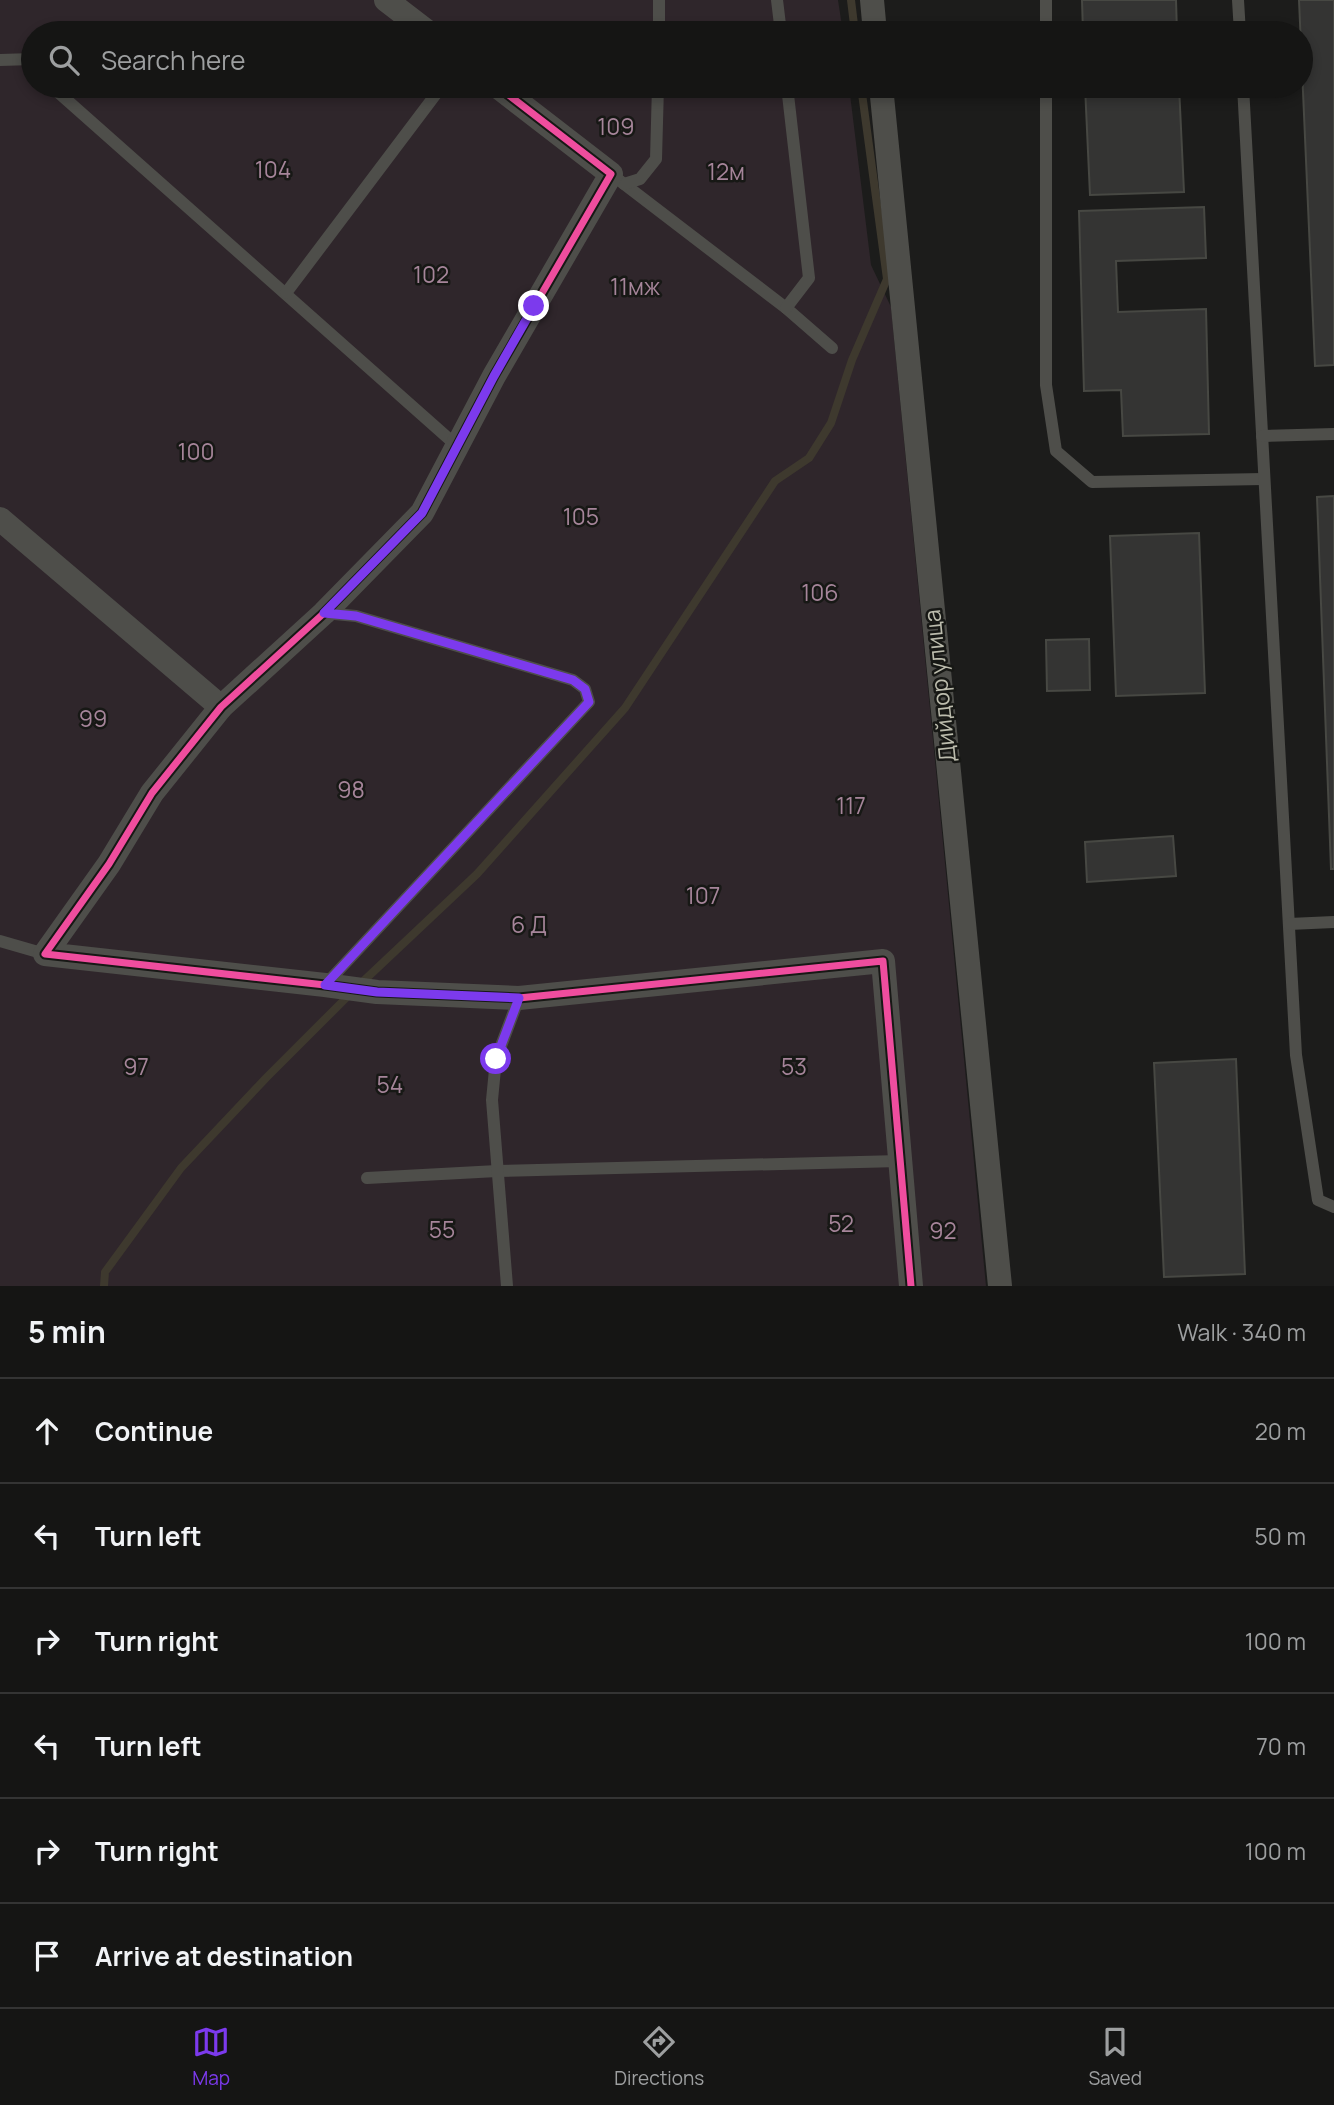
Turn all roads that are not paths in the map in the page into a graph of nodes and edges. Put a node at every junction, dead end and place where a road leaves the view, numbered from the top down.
1 (386, 0) edge
2 (659, 0) edge
3 (778, 0) edge
4 (872, 0) edge
5 (1046, 0) edge
6 (1238, 0) edge
7 (413, 21) edge
8 (659, 21) edge
9 (780, 21) edge
10 (874, 21) edge
11 (1046, 21) edge
12 (1239, 21) edge
13 (21, 59) edge
14 (0, 60) edge
15 (65, 98) edge
16 (433, 98) edge
17 (513, 98) edge
18 (658, 98) edge
19 (788, 98) edge
20 (882, 98) edge
21 (1046, 98) edge
22 (1244, 98) edge
23 (618, 179) junction
24 (286, 293) junction
25 (786, 309) junction
26 (832, 348) dead end
27 (1334, 434) edge
28 (1262, 436) junction
29 (457, 446) junction
30 (1264, 478) junction
31 (0, 519) edge
32 (324, 613) junction
33 (221, 708) junction
34 (1334, 922) edge
35 (1289, 924) junction
36 (0, 942) edge
37 (45, 954) junction
38 (325, 985) junction
39 (519, 998) junction
40 (899, 1161) junction
41 (497, 1171) junction
42 (367, 1178) dead end
43 (1334, 1207) edge
44 (507, 1286) edge
45 (911, 1286) edge
46 (1000, 1286) edge

1 - 7 street
2 - 8 lane
3 - 9 lane
4 - 10 street
5 - 11 lane
6 - 12 lane
13 - 14 lane
15 - 24 lane
16 - 24 lane
17 - 23 street
18 - 23 lane
19 - 25 lane
20 - 46 street, Дийдор улица
21 - 30 lane
22 - 28 lane
23 - 25 lane
23 - 29 street
24 - 29 lane
25 - 26 lane
27 - 28 lane
28 - 30 lane
29 - 32 street
30 - 35 lane
31 - 33 street
32 - 33 street
32 - 38 lane
33 - 37 street
34 - 35 lane
35 - 43 lane
36 - 37 lane
37 - 38 street
38 - 39 street
39 - 40 street
39 - 41 lane
40 - 41 lane
40 - 45 street
41 - 42 lane
41 - 44 lane

